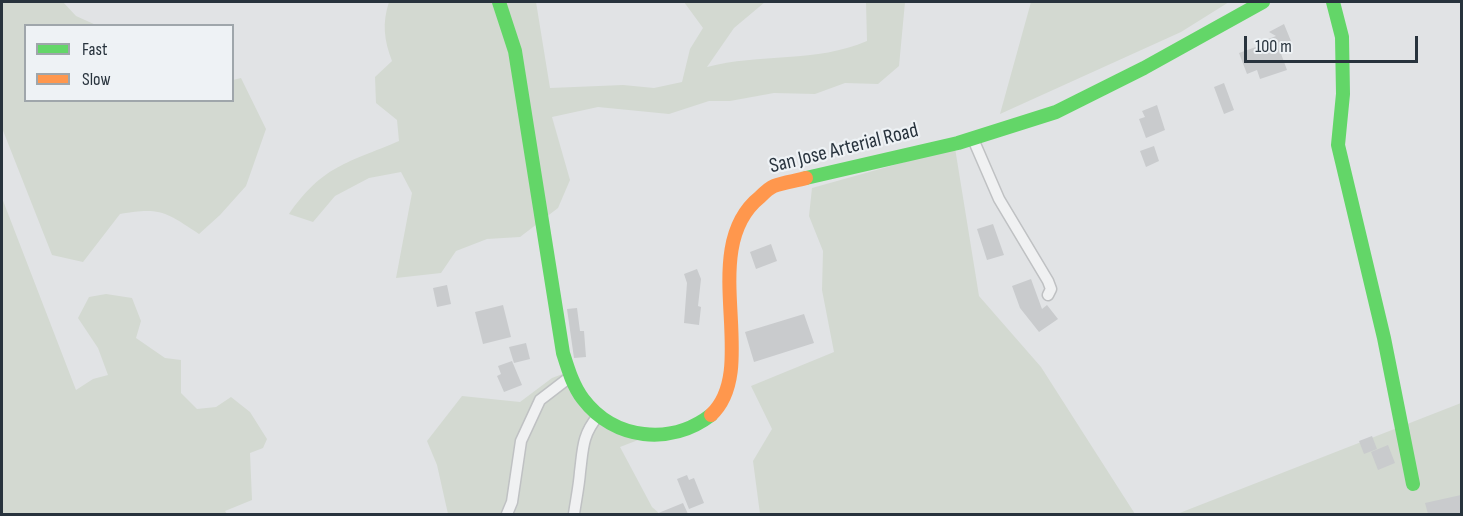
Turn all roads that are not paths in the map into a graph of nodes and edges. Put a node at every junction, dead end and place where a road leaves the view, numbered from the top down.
1 (499, 2) edge
2 (1263, 2) edge
3 (1333, 2) edge
4 (973, 139) junction
5 (1048, 295) dead end
6 (570, 377) junction
7 (598, 416) junction
8 (1413, 484) dead end
9 (507, 514) edge
10 (574, 514) edge

1 - 6 main road, San Jose Arterial Road
2 - 4 main road, San Jose Arterial Road
3 - 8 main road
4 - 5 street
4 - 7 main road, San Jose Arterial Road
6 - 7 main road, San Jose Arterial Road
6 - 9 street
7 - 10 street

